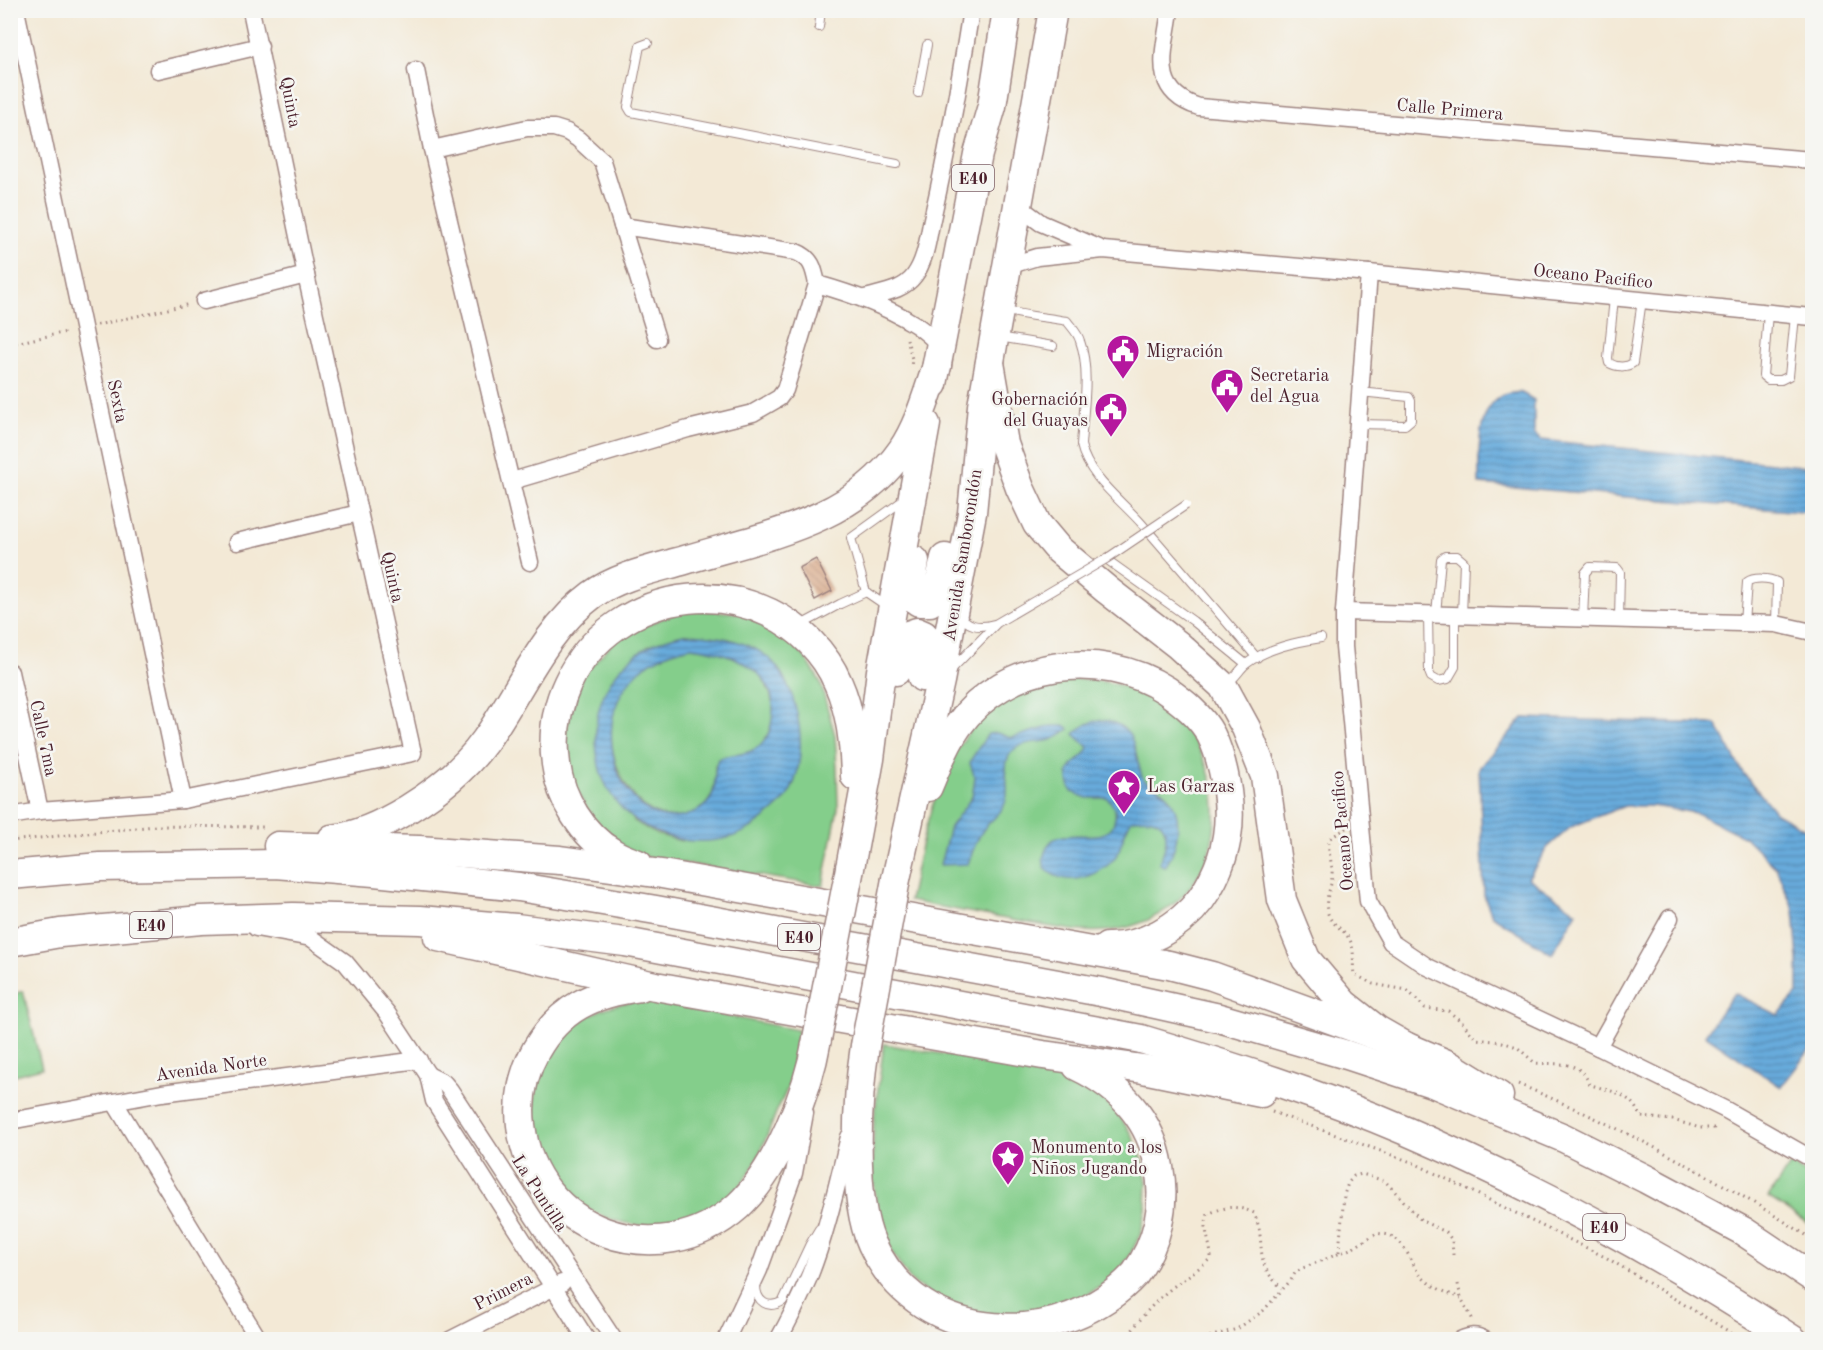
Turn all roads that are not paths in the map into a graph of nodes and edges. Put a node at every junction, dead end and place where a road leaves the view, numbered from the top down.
1 (16, 10) edge
2 (251, 10) edge
3 (821, 10) edge
4 (971, 10) edge
5 (1006, 10) edge
6 (1053, 10) edge
7 (1170, 10) edge
8 (819, 27) dead end
9 (648, 44) dead end
10 (927, 45) dead end
11 (260, 46) junction
12 (158, 70) dead end
13 (416, 70) dead end
14 (918, 93) dead end
15 (432, 149) junction
16 (1812, 160) edge
17 (897, 164) dead end
18 (1018, 206) junction
19 (622, 226) junction
20 (1103, 250) junction
21 (1008, 266) junction
22 (1369, 273) junction
23 (306, 275) junction
24 (816, 284) junction
25 (1614, 297) junction
26 (865, 298) junction
27 (1642, 300) junction
28 (204, 301) road end
29 (1768, 313) junction
30 (1795, 316) junction
31 (1812, 317) edge
32 (995, 336) junction
33 (657, 339) dead end
34 (1053, 346) dead end
35 (938, 356) junction
36 (1360, 392) junction
37 (982, 406) junction
38 (1358, 424) junction
39 (925, 428) junction
40 (512, 481) junction
41 (913, 493) junction
42 (1186, 505) dead end
43 (359, 513) junction
44 (237, 542) dead end
45 (1106, 559) junction
46 (530, 562) dead end
47 (866, 592) junction
48 (956, 599) junction
49 (892, 610) junction
50 (1344, 612) junction
51 (1432, 614) junction
52 (1459, 615) junction
53 (1583, 619) junction
54 (1619, 620) junction
55 (997, 623) junction
56 (1744, 623) junction
57 (1776, 624) junction
58 (796, 628) junction
59 (1812, 632) edge
60 (1321, 638) dead end
61 (1257, 658) junction
62 (1246, 664) junction
63 (10, 672) edge
64 (940, 681) junction
65 (1223, 686) junction
66 (870, 759) junction
67 (183, 800) junction
68 (912, 801) junction
69 (40, 812) junction
70 (10, 816) edge
71 (856, 831) junction
72 (905, 841) junction
73 (257, 846) junction
74 (10, 873) edge
75 (662, 874) junction
76 (293, 917) junction
77 (1670, 918) dead end
78 (201, 920) junction
79 (10, 942) edge
80 (1053, 945) junction
81 (655, 986) junction
82 (1405, 1046) junction
83 (1598, 1047) junction
84 (816, 1049) junction
85 (1043, 1055) junction
86 (419, 1060) junction
87 (428, 1075) junction
88 (860, 1097) junction
89 (115, 1102) junction
90 (10, 1121) edge
91 (1405, 1130) junction
92 (1564, 1138) junction
93 (1812, 1159) edge
94 (830, 1212) junction
95 (759, 1270) junction
96 (1812, 1276) edge
97 (572, 1278) junction
98 (554, 1287) junction
99 (1481, 1338) edge
100 (259, 1340) edge
101 (450, 1340) edge
102 (587, 1340) edge
103 (614, 1340) edge
104 (726, 1340) edge
105 (778, 1340) edge
106 (1460, 1340) edge
107 (1793, 1340) edge

1 - 67 street, Sexta
2 - 11 street, Quinta
3 - 8 lane
4 - 26 street
5 - 35 highway, E40
6 - 18 highway, Avenida Samborondón / E40
7 - 16 street, Calle Primera
9 - 17 lane
10 - 14 lane
11 - 12 street
11 - 23 street, Quinta
13 - 15 street
15 - 19 street
15 - 40 street
18 - 20 street, Oceano Pacifico
18 - 21 highway, Avenida Samborondón / E40
19 - 24 street
19 - 33 street
20 - 21 street, Oceano Pacifico
20 - 22 street, Oceano Pacifico
21 - 32 highway, Avenida Samborondón / E40
22 - 25 street, Oceano Pacifico
22 - 36 street, Oceano Pacifico
23 - 28 street
23 - 43 street, Quinta
24 - 26 street
24 - 40 street
25 - 27 street, Oceano Pacifico
25 - 27 lane
26 - 35 street
27 - 29 street, Oceano Pacifico
29 - 30 street, Oceano Pacifico
29 - 30 lane
30 - 31 street, Oceano Pacifico
32 - 34 lane
32 - 37 highway, Avenida Samborondón / E40
32 - 61 lane
32 - 65 highway
35 - 39 highway, E40
35 - 73 highway
36 - 38 street, Oceano Pacifico
36 - 38 lane
37 - 39 highway
37 - 48 highway, Avenida Samborondón / E40
38 - 50 street, Oceano Pacifico
39 - 41 highway, E40
40 - 46 street
41 - 47 lane
41 - 49 highway, E40
42 - 45 lane, bridge
43 - 44 street
43 - 67 street, Quinta
45 - 55 lane, bridge
45 - 62 lane
47 - 49 lane
47 - 58 lane
48 - 55 lane
48 - 64 highway, Avenida Samborondón / E40
49 - 66 highway, E40
50 - 51 street
50 - 83 street, Oceano Pacifico
51 - 52 street
51 - 52 lane
51 - 52 lane
52 - 53 street
53 - 54 street
53 - 54 lane
54 - 56 street
55 - 64 lane
56 - 57 street
56 - 57 lane
57 - 59 street
58 - 71 highway
58 - 75 highway
60 - 61 lane
61 - 62 lane
62 - 65 lane
63 - 69 street, Calle 7ma
64 - 68 highway, Avenida Samborondón / E40
65 - 82 highway
66 - 68 highway
66 - 71 highway, E40
67 - 69 street, Quinta
68 - 72 highway, Avenida Samborondón / E40
69 - 70 street, Quinta
71 - 84 highway, E40, bridge
72 - 80 highway
72 - 88 highway, Avenida Samborondón / E40, bridge
73 - 74 highway
73 - 75 highway
74 - 92 highway, E40
75 - 80 highway
76 - 78 highway, E40
76 - 81 highway
76 - 91 highway, E40
77 - 83 street
78 - 79 highway, E40
78 - 86 street, La Puntilla
80 - 82 highway
81 - 84 highway
81 - 85 highway
82 - 92 highway
83 - 93 street, Oceano Pacifico
84 - 95 street
85 - 88 highway, Avenida Samborondón
85 - 91 highway
86 - 87 street, La Puntilla
86 - 89 street, Avenida Norte
87 - 97 street, La Puntilla
87 - 98 street, La Puntilla
88 - 94 street
89 - 90 street, Avenida Norte
89 - 100 street
91 - 107 highway, E40
92 - 96 highway, E40
94 - 95 lane
94 - 105 street
95 - 104 street
97 - 98 street, Primera
97 - 103 street, La Puntilla
98 - 101 street, Primera
98 - 102 street, La Puntilla
99 - 106 street

